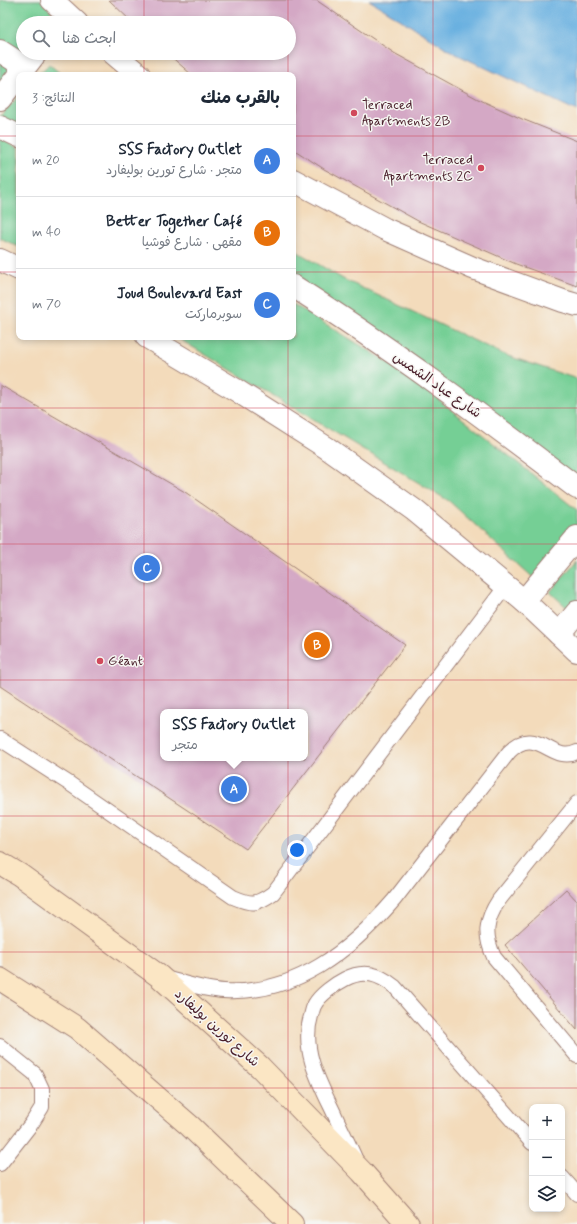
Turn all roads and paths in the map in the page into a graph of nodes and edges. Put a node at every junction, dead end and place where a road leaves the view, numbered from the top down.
1 (0, 51) edge
2 (16, 56) edge
3 (31, 60) edge
4 (121, 60) edge
5 (21, 72) edge
6 (135, 72) edge
7 (16, 79) edge
8 (0, 99) edge
9 (0, 127) edge
10 (16, 135) edge
11 (296, 182) edge
12 (0, 260) edge
13 (16, 268) edge
14 (296, 288) edge
15 (577, 305) edge
16 (152, 340) edge
17 (576, 485) edge
18 (577, 537) edge
19 (506, 586) junction
20 (524, 602) junction
21 (577, 612) edge
22 (559, 634) junction
23 (577, 650) edge
24 (0, 739) edge
25 (574, 757) edge
26 (577, 803) edge
27 (0, 863) edge
28 (160, 976) junction
29 (5, 985) edge
30 (0, 1046) edge
31 (577, 1056) edge
32 (530, 1140) edge
33 (0, 1164) edge
34 (362, 1172) junction
35 (565, 1180) edge
36 (577, 1194) edge
37 (292, 1224) edge
38 (408, 1224) edge

1 - 2 street
3 - 5 street
4 - 6 street
7 - 8 street
9 - 10 street
11 - 15 street
12 - 13 street
14 - 17 street, شارع عباد الشمس
16 - 19 street
18 - 20 street
19 - 20 street
19 - 24 lane
20 - 22 street
21 - 22 street
22 - 23 street
25 - 28 lane
26 - 31 lane
27 - 28 main road, شارع تورين بوليفارد
28 - 34 main road, شارع تورين بوليفارد
29 - 37 main road
30 - 33 lane
32 - 34 lane
34 - 38 main road, شارع تورين بوليفارد
35 - 36 lane

